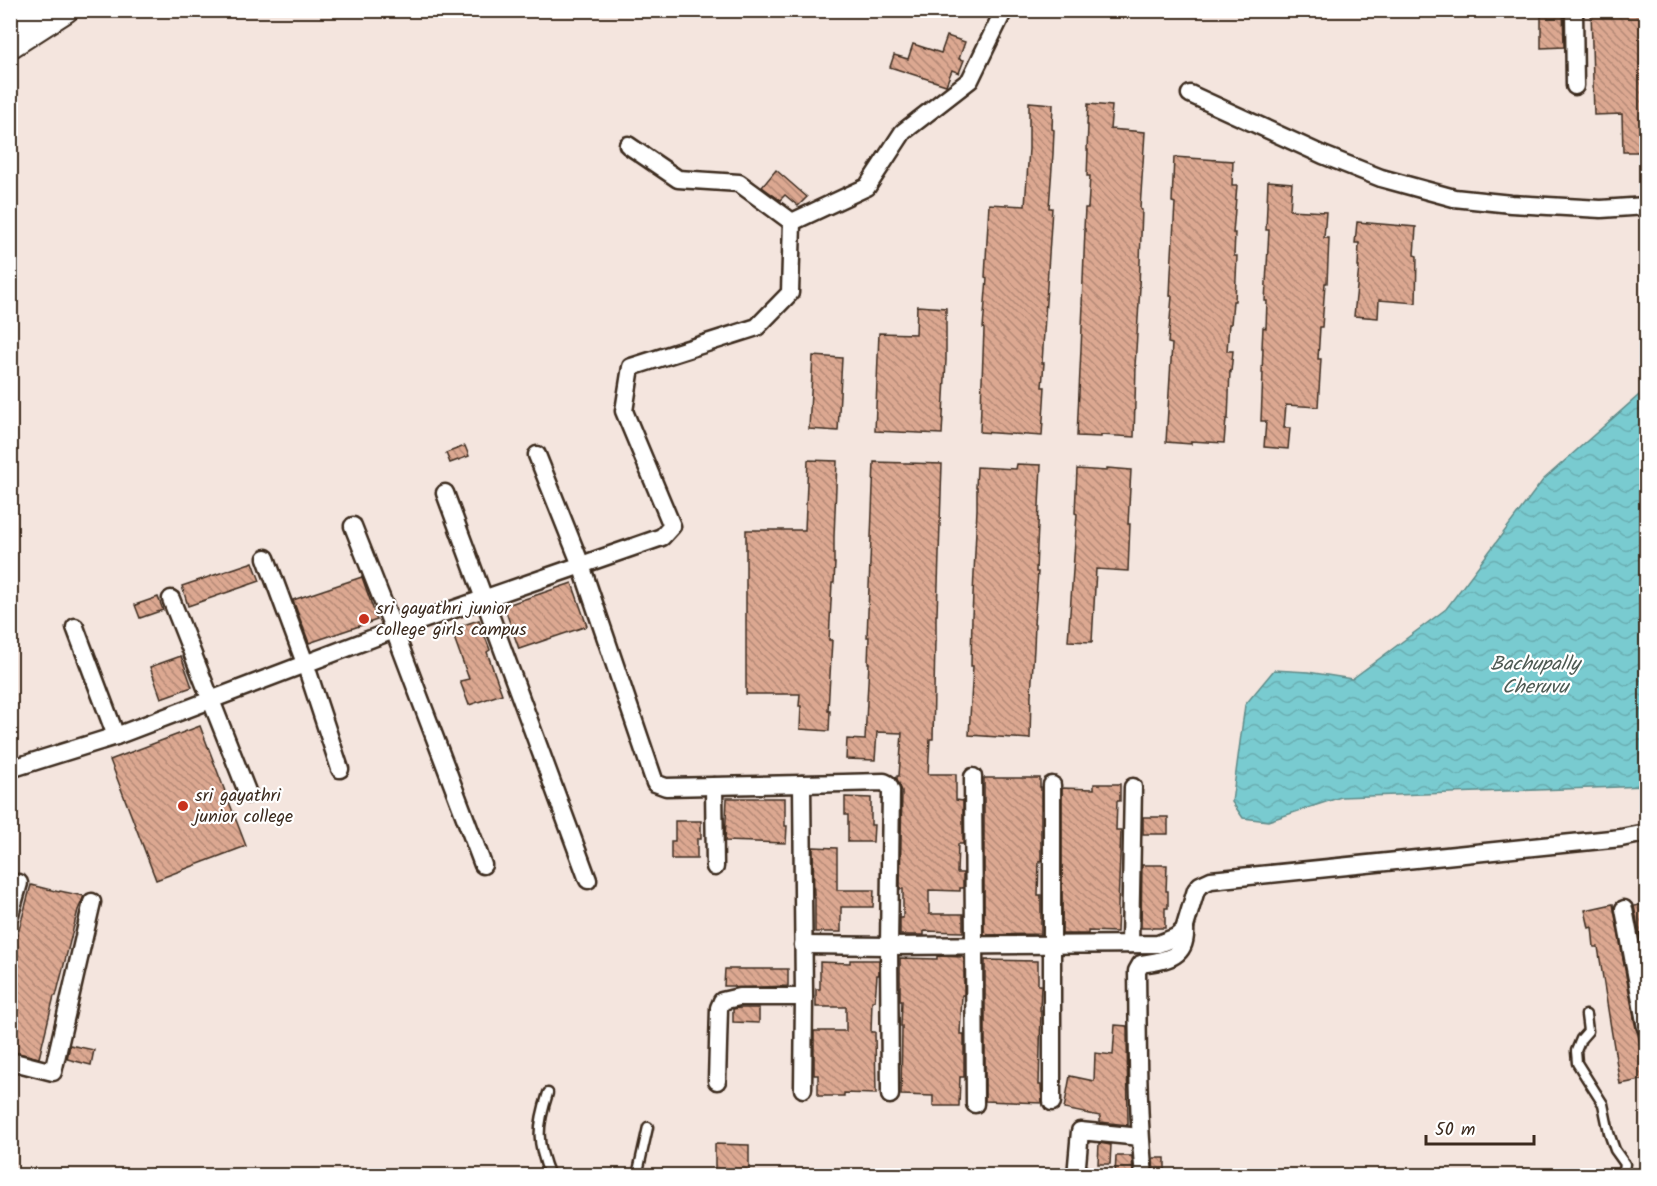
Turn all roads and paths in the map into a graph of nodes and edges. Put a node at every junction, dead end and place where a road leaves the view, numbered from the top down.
1 (33, 10) edge
2 (66, 10) edge
3 (1004, 10) edge
4 (1575, 10) edge
5 (10, 25) edge
6 (10, 46) edge
7 (1575, 86) dead end
8 (1190, 94) dead end
9 (628, 145) dead end
10 (1647, 206) edge
11 (792, 222) junction
12 (537, 455) dead end
13 (445, 493) dead end
14 (353, 526) dead end
15 (266, 558) dead end
16 (581, 565) junction
17 (171, 599) dead end
18 (485, 599) junction
19 (75, 627) dead end
20 (394, 630) junction
21 (305, 663) junction
22 (211, 700) junction
23 (116, 735) junction
24 (10, 769) edge
25 (340, 769) dead end
26 (972, 777) dead end
27 (802, 784) junction
28 (1052, 784) dead end
29 (714, 786) junction
30 (1133, 787) dead end
31 (248, 794) dead end
32 (1647, 833) edge
33 (483, 865) dead end
34 (715, 867) dead end
35 (588, 880) dead end
36 (19, 883) dead end
37 (92, 902) dead end
38 (1624, 909) dead end
39 (10, 914) edge
40 (1185, 928) junction
41 (1052, 944) junction
42 (803, 945) junction
43 (973, 945) junction
44 (1130, 945) junction
45 (889, 946) junction
46 (804, 997) junction
47 (1587, 1015) dead end
48 (1647, 1027) edge
49 (10, 1061) edge
50 (717, 1081) dead end
51 (803, 1089) dead end
52 (548, 1093) dead end
53 (890, 1095) dead end
54 (1052, 1102) dead end
55 (975, 1104) dead end
56 (648, 1127) dead end
57 (1140, 1137) junction
58 (550, 1176) edge
59 (637, 1176) edge
60 (1076, 1176) edge
61 (1144, 1176) edge
62 (1623, 1176) edge

1 - 5 street
2 - 6 street
3 - 11 street
4 - 7 street
8 - 10 street
9 - 11 street
11 - 16 street
12 - 16 street
13 - 18 street
14 - 20 street
15 - 21 street
16 - 18 street
16 - 29 street
17 - 22 street
18 - 20 street
18 - 35 street
19 - 23 street
20 - 21 street
20 - 33 street
21 - 22 street
21 - 25 street
22 - 23 street
22 - 31 street
23 - 24 street
26 - 43 street
27 - 29 street
27 - 42 street
27 - 45 street
28 - 41 street
29 - 34 street
30 - 44 street
32 - 40 street
36 - 39 street
37 - 49 street
38 - 48 street
40 - 44 street
40 - 57 street
41 - 43 street
41 - 44 street
41 - 54 street
42 - 45 street
42 - 46 street
43 - 45 street
43 - 55 street
45 - 53 street
46 - 50 street
46 - 51 street
47 - 62 lane
52 - 58 lane
56 - 59 lane
57 - 60 street
57 - 61 street

